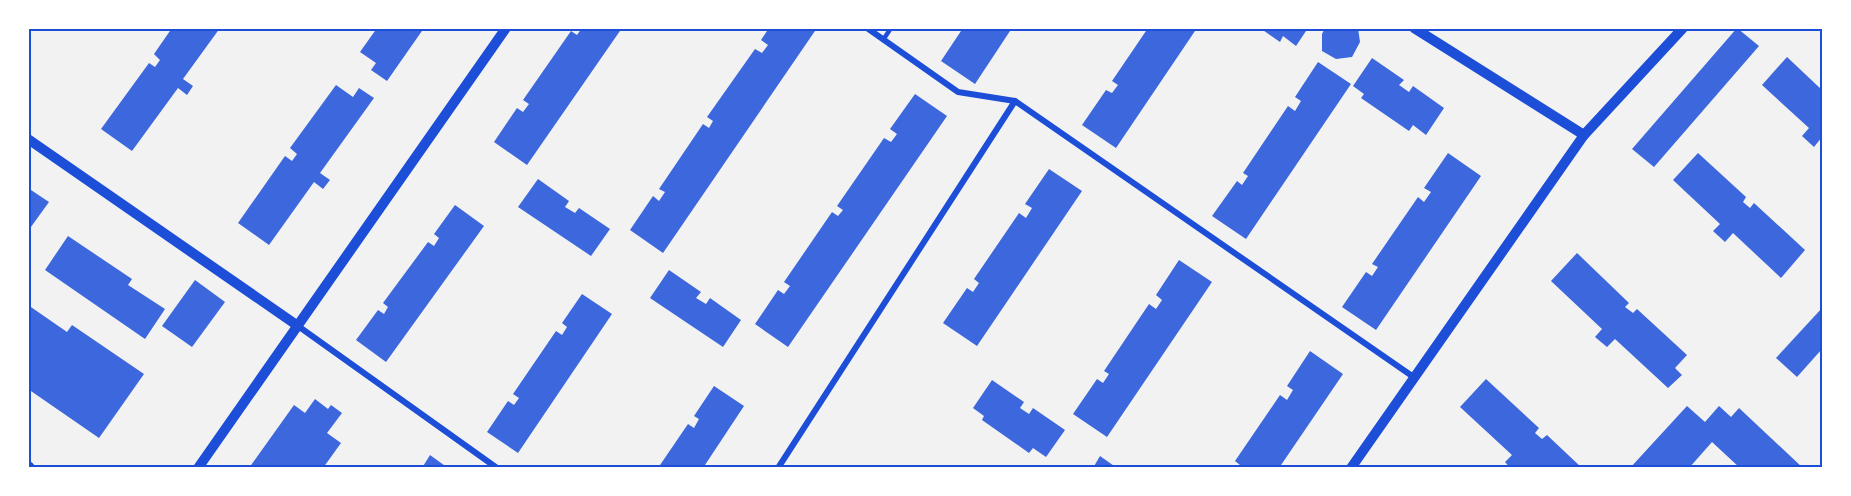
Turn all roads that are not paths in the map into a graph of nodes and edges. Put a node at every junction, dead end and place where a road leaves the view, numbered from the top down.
1 (506, 28) edge
2 (867, 28) edge
3 (891, 28) edge
4 (1414, 28) edge
5 (1683, 28) edge
6 (884, 40) junction
7 (1015, 101) junction
8 (1584, 135) junction
9 (28, 139) edge
10 (298, 326) junction
11 (1415, 378) junction
12 (198, 468) edge
13 (497, 468) edge
14 (778, 468) edge
15 (1351, 468) edge

1 - 10 street
2 - 6 street
3 - 6 lane
4 - 8 street
5 - 8 street
6 - 7 street
7 - 11 street
7 - 14 street
8 - 11 street
9 - 10 street
10 - 12 street
10 - 13 street
11 - 15 street

